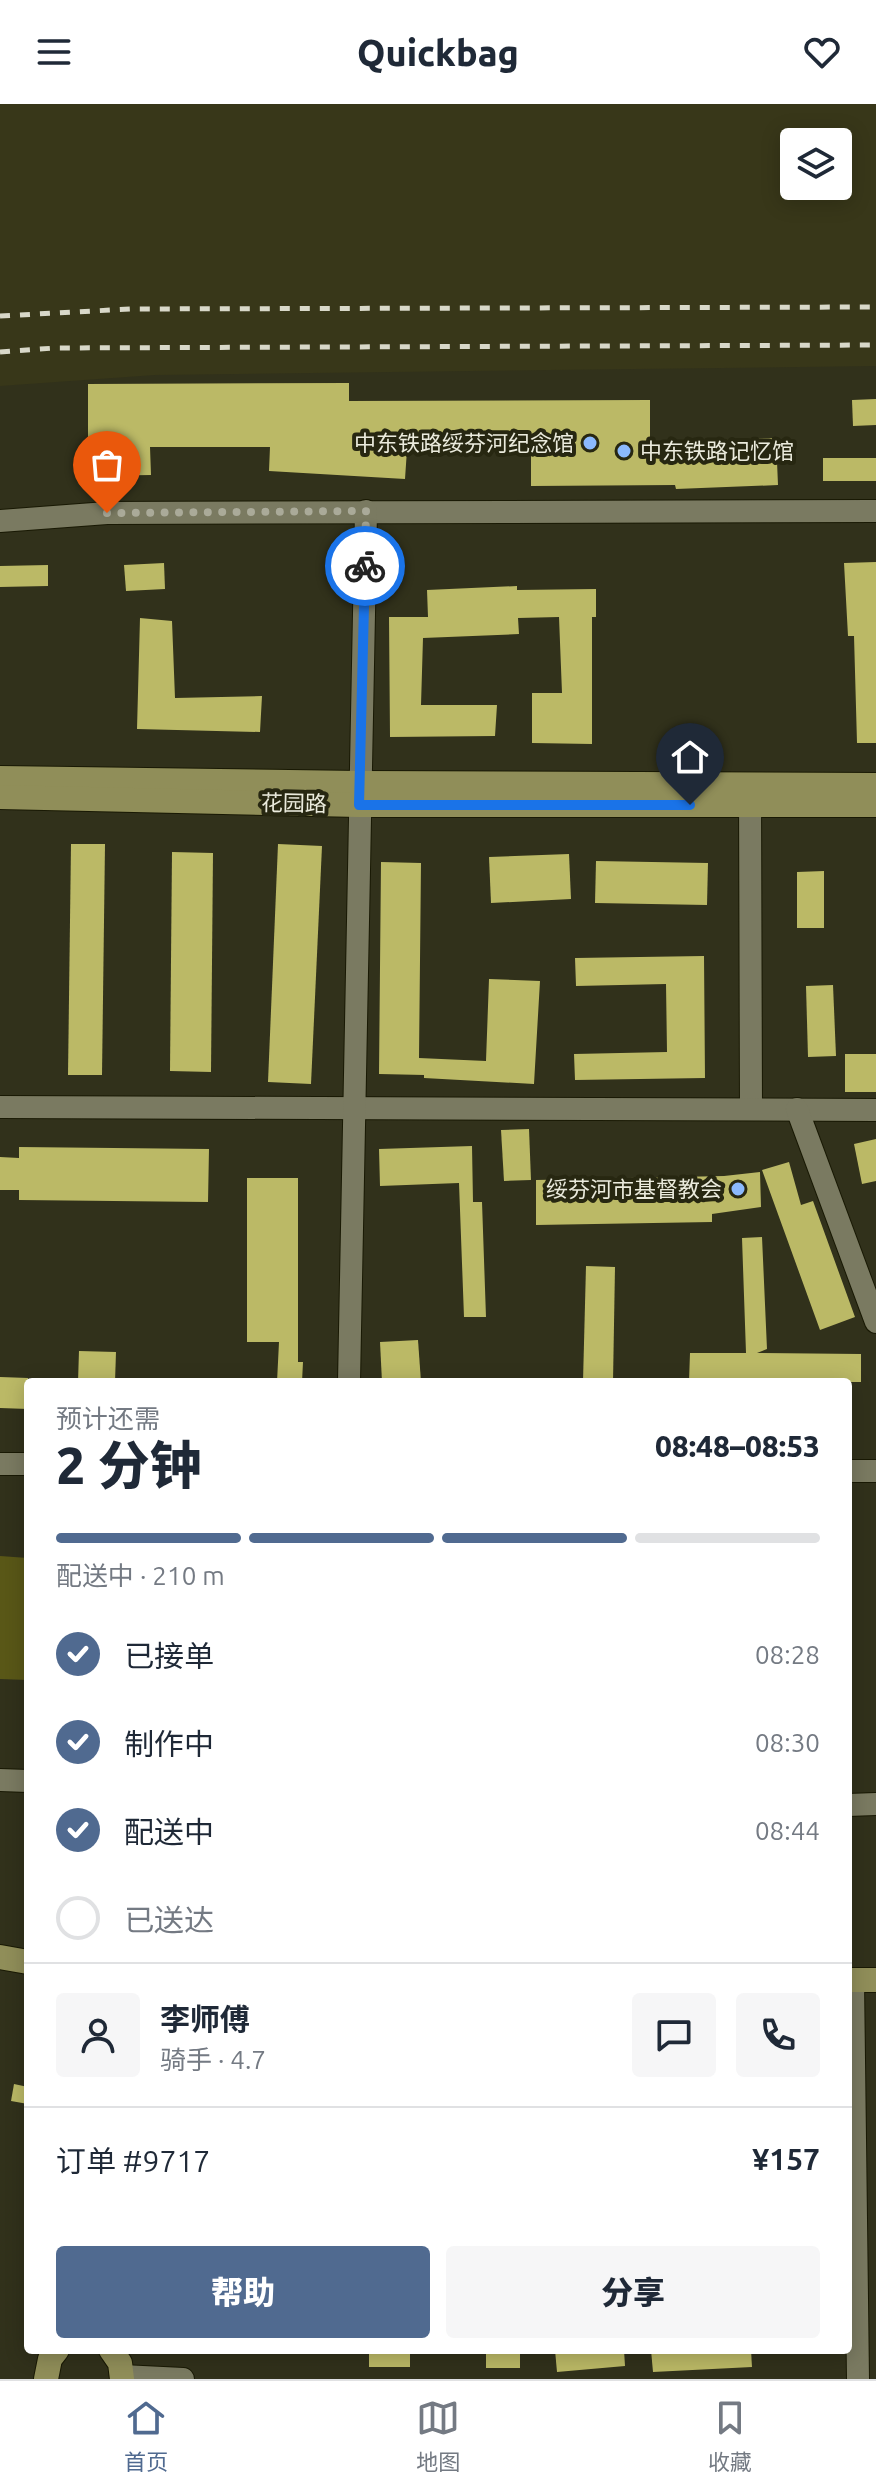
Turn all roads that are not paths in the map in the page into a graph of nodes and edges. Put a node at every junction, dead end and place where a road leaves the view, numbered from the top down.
1 (366, 511) junction
2 (876, 511) edge
3 (0, 521) edge
4 (0, 778) edge
5 (876, 785) edge
6 (359, 794) junction
7 (750, 795) junction
8 (0, 797) edge
9 (876, 805) edge
10 (0, 1107) edge
11 (354, 1107) junction
12 (751, 1109) junction
13 (797, 1109) junction
14 (876, 1110) edge
15 (876, 1322) edge
16 (349, 1378) edge
17 (0, 1464) edge
18 (24, 1464) edge
19 (852, 1471) edge
20 (876, 1471) edge
21 (0, 1780) edge
22 (24, 1781) edge
23 (876, 1804) edge
24 (852, 1805) edge
25 (0, 1957) edge
26 (24, 1961) edge
27 (859, 1980) edge
28 (54, 2354) edge
29 (114, 2354) edge
30 (122, 2378) edge
31 (46, 2379) edge
32 (183, 2379) edge
33 (858, 2379) edge

1 - 2 street
1 - 3 street
1 - 6 street
4 - 6 main road, 花园路
5 - 7 main road, 花园路
6 - 7 main road, 花园路
6 - 8 main road, 花园路
6 - 11 street
7 - 9 main road, 花园路
7 - 12 street
10 - 11 street
11 - 12 street
11 - 16 street
12 - 13 street
13 - 14 street
13 - 15 street
17 - 18 street
19 - 20 street
21 - 22 street
23 - 24 street
25 - 26 main road
27 - 33 street
28 - 31 main road
29 - 30 main road
30 - 32 street

